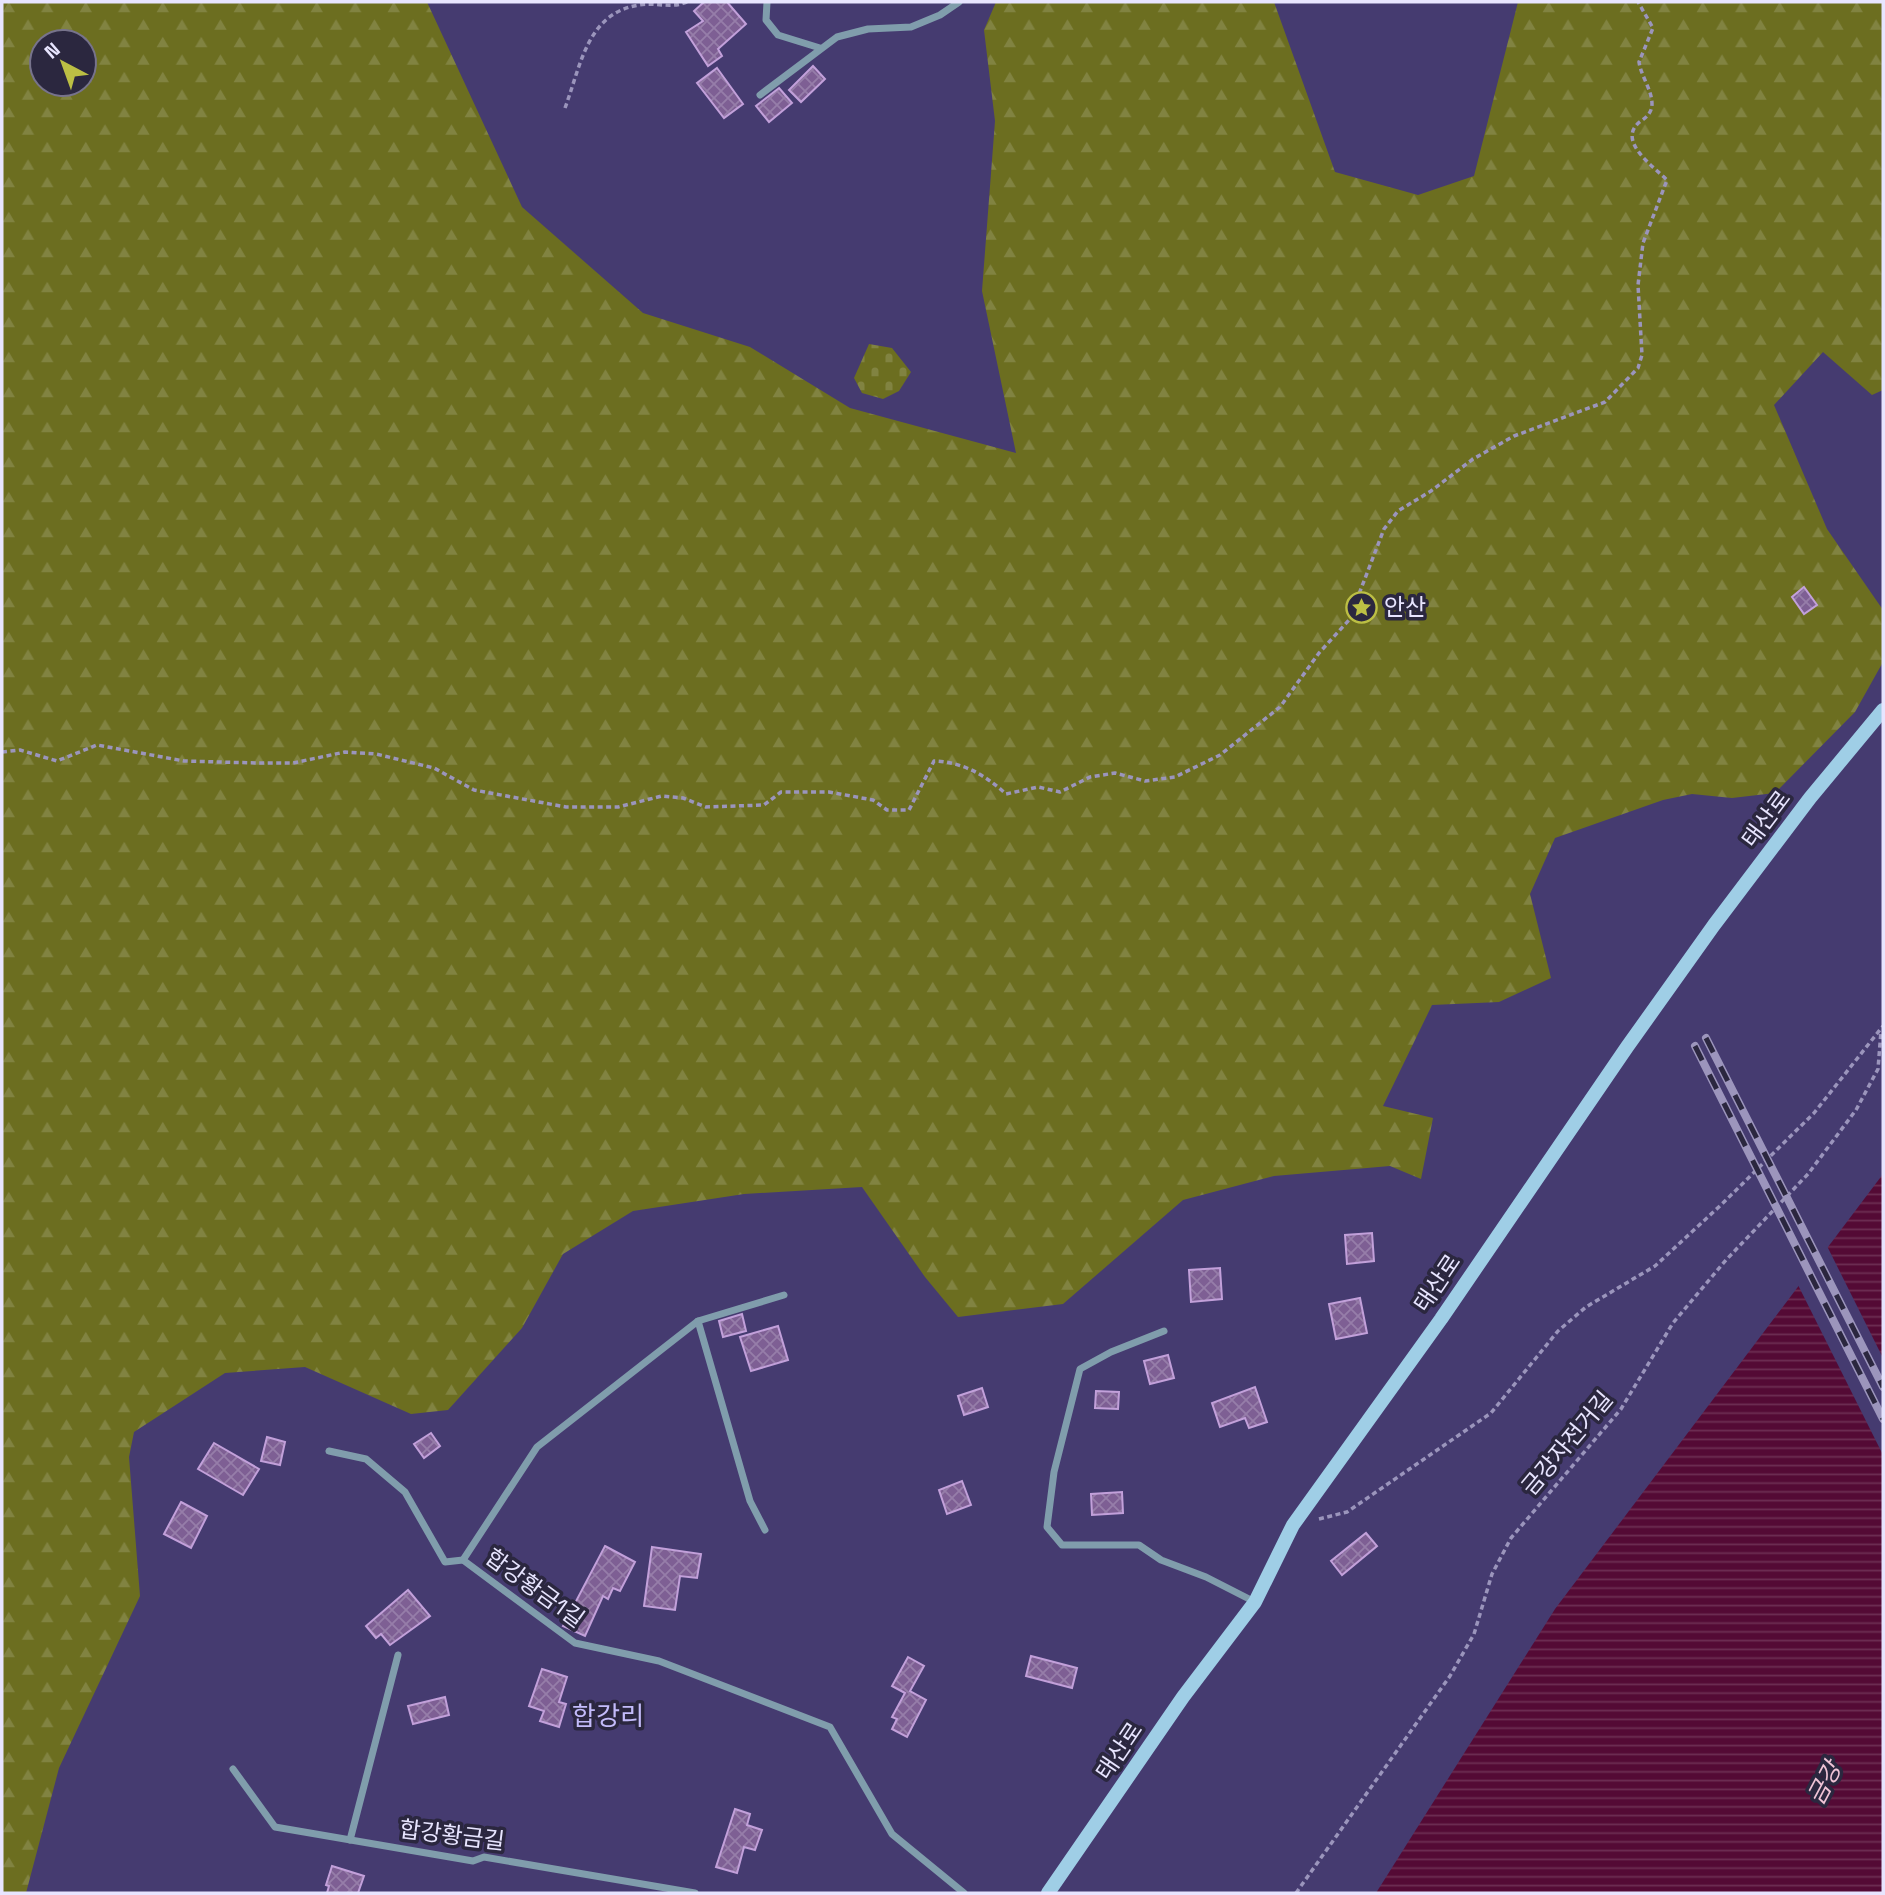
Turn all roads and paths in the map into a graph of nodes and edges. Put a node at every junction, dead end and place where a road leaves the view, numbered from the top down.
1 (687, 2) edge
2 (767, 2) edge
3 (959, 2) edge
4 (1638, 2) edge
5 (820, 48) junction
6 (760, 95) dead end
7 (565, 108) dead end
8 (1883, 710) edge
9 (2, 752) edge
10 (1882, 1029) edge
11 (785, 1295) dead end
12 (698, 1321) junction
13 (1164, 1331) dead end
14 (328, 1451) dead end
15 (1293, 1525) junction
16 (765, 1530) dead end
17 (463, 1560) junction
18 (1255, 1602) junction
19 (398, 1656) dead end
20 (233, 1769) dead end
21 (350, 1840) junction
22 (695, 1893) edge
23 (964, 1893) edge
24 (1048, 1893) edge
25 (1296, 1893) edge

1 - 7 path
2 - 5 street
3 - 5 street
4 - 9 path
5 - 6 street
8 - 15 street, 태산로
10 - 15 path, 금강자전거길
10 - 25 path, 금강자전거길
11 - 12 street
12 - 16 street
12 - 17 street, 합강황금1길
13 - 18 street
14 - 17 street
15 - 18 street, 태산로
17 - 23 street, 합강황금1길
18 - 24 street, 태산로
19 - 21 street
20 - 21 street, 합강황금길
21 - 22 street, 합강황금길

